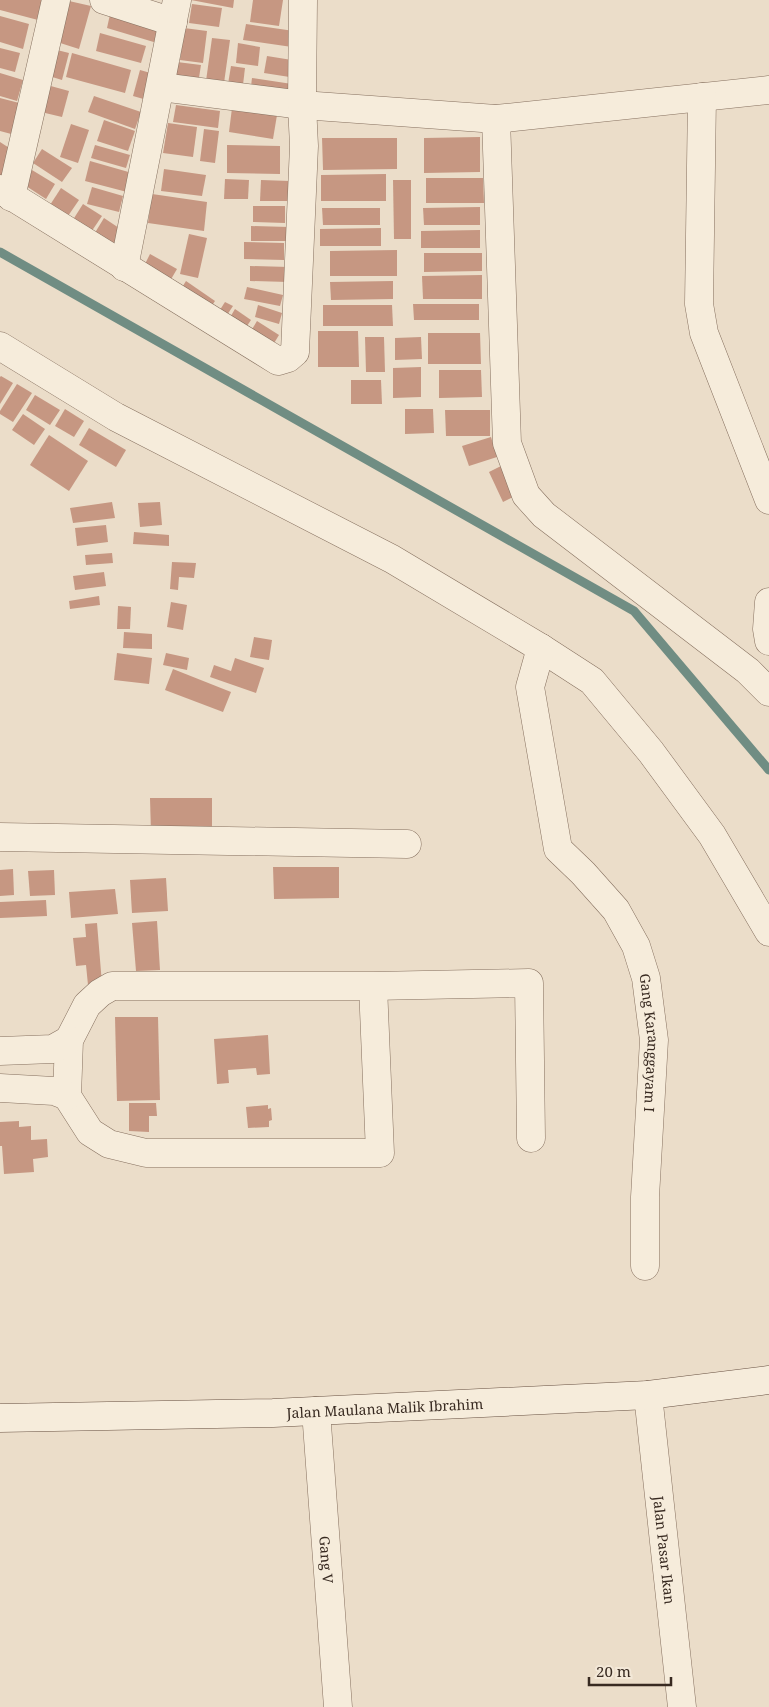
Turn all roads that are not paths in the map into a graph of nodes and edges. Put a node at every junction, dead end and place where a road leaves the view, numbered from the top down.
1 (56, 0) edge
2 (104, 0) edge
3 (303, 0) edge
4 (175, 11) edge
5 (161, 86) junction
6 (769, 90) edge
7 (702, 97) junction
8 (302, 105) junction
9 (496, 119) junction
10 (5, 193) edge
11 (124, 266) junction
12 (0, 346) edge
13 (769, 500) edge
14 (769, 602) edge
15 (769, 642) edge
16 (542, 648) junction
17 (769, 692) edge
18 (0, 837) edge
19 (408, 844) dead end
20 (769, 932) edge
21 (373, 986) junction
22 (69, 1040) junction
23 (0, 1051) edge
24 (0, 1088) edge
25 (68, 1096) junction
26 (531, 1138) dead end
27 (645, 1266) dead end
28 (769, 1380) edge
29 (648, 1395) junction
30 (316, 1411) junction
31 (0, 1418) edge
32 (338, 1707) edge
33 (682, 1707) edge

1 - 10 street
2 - 4 street
3 - 8 street
4 - 5 street
5 - 8 street
5 - 11 street
6 - 7 street
7 - 9 street
7 - 13 street
8 - 9 street
8 - 11 street
9 - 17 street
10 - 11 street
12 - 16 street
14 - 15 street
16 - 20 street
16 - 27 street, Gang Karanggayam I
18 - 19 street
21 - 22 street
21 - 25 street
21 - 26 street
22 - 23 street
22 - 25 street
24 - 25 street
28 - 29 street, Jalan Maulana Malik Ibrahim
29 - 30 street, Jalan Maulana Malik Ibrahim
29 - 33 street, Jalan Pasar Ikan
30 - 31 street, Jalan Maulana Malik Ibrahim
30 - 32 street, Gang V

